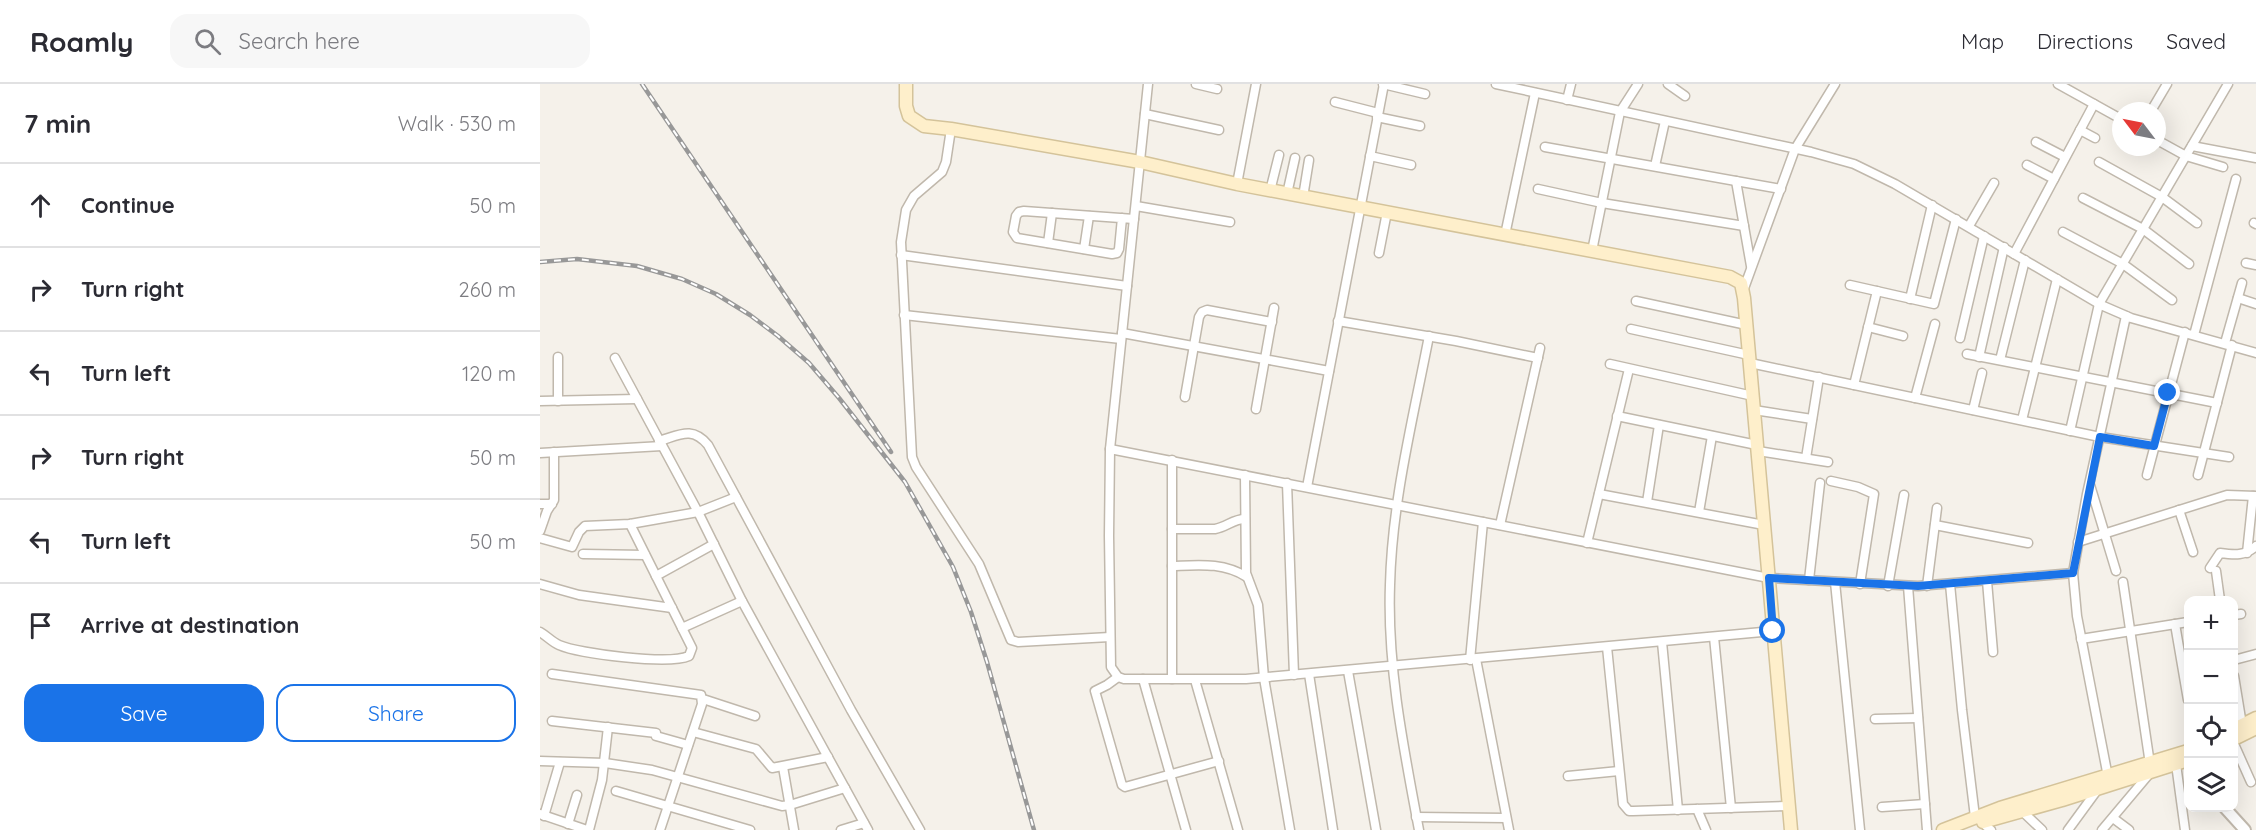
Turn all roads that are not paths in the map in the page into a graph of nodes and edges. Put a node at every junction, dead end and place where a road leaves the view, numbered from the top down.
1 (906, 84) edge
2 (1148, 84) edge
3 (1196, 84) edge
4 (1256, 84) edge
5 (1383, 84) edge
6 (1496, 84) edge
7 (1571, 84) edge
8 (1638, 84) edge
9 (1668, 84) edge
10 (1835, 84) edge
11 (2058, 84) edge
12 (2228, 84) edge
13 (2164, 85) edge
14 (1523, 87) edge
15 (1217, 89) dead end
16 (1535, 93) junction
17 (1425, 94) dead end
18 (1685, 96) dead end
19 (1567, 100) junction
20 (1335, 102) dead end
21 (2156, 102) edge
22 (2094, 104) junction
23 (1620, 112) junction
24 (1145, 114) junction
25 (2112, 114) edge
26 (1378, 115) junction
27 (1665, 121) junction
28 (1420, 126) dead end
29 (951, 129) junction
30 (1219, 130) dead end
31 (2080, 130) junction
32 (2095, 138) dead end
33 (2036, 142) dead end
34 (2166, 145) edge
35 (2192, 146) junction
36 (1545, 147) dead end
37 (1795, 149) junction
38 (1279, 155) dead end
39 (1370, 156) junction
40 (2186, 156) junction
41 (1295, 158) dead end
42 (2066, 158) junction
43 (2256, 158) edge
44 (1610, 159) junction
45 (1309, 160) dead end
46 (1140, 162) junction
47 (2099, 162) dead end
48 (1411, 165) dead end
49 (2027, 165) dead end
50 (1654, 166) junction
51 (2223, 166) dead end
52 (2054, 179) junction
53 (2236, 179) dead end
54 (1736, 181) junction
55 (1994, 183) dead end
56 (1237, 184) junction
57 (1538, 189) dead end
58 (1781, 189) junction
59 (1270, 191) junction
60 (1287, 194) junction
61 (2162, 196) junction
62 (1303, 197) junction
63 (2083, 198) dead end
64 (1602, 203) junction
65 (1932, 205) junction
66 (1136, 206) junction
67 (1360, 207) junction
68 (1387, 212) junction
69 (1052, 213) junction
70 (1089, 216) junction
71 (1122, 218) junction
72 (1134, 219) junction
73 (1956, 219) junction
74 (1230, 222) dead end
75 (2197, 223) dead end
76 (1744, 226) junction
77 (1969, 226) junction
78 (2143, 230) junction
79 (2063, 232) dead end
80 (1504, 235) junction
81 (1984, 236) junction
82 (1048, 243) junction
83 (2004, 247) junction
84 (1084, 249) junction
85 (1592, 251) junction
86 (1379, 253) dead end
87 (2014, 254) junction
88 (901, 255) junction
89 (2025, 260) junction
90 (2246, 263) dead end
91 (2123, 264) junction
92 (2189, 264) dead end
93 (2256, 265) edge
94 (1752, 268) junction
95 (2057, 279) junction
96 (2242, 283) dead end
97 (1850, 285) dead end
98 (1127, 286) junction
99 (1743, 291) junction
100 (1876, 291) junction
101 (1910, 298) junction
102 (2238, 298) junction
103 (2172, 300) dead end
104 (1636, 301) dead end
105 (2099, 304) junction
106 (2256, 304) edge
107 (1274, 308) dead end
108 (904, 315) junction
109 (2126, 316) junction
110 (1338, 321) junction
111 (1272, 322) junction
112 (1935, 324) dead end
113 (1747, 325) junction
114 (1868, 327) junction
115 (1631, 329) dead end
116 (2185, 332) junction
117 (2194, 335) junction
118 (1121, 336) junction
119 (1429, 336) junction
120 (1903, 336) dead end
121 (1960, 338) dead end
122 (2228, 344) junction
123 (1194, 345) junction
124 (1540, 348) dead end
125 (2256, 353) edge
126 (1967, 354) dead end
127 (558, 357) dead end
128 (1979, 357) junction
129 (615, 358) dead end
130 (1538, 358) junction
131 (1265, 359) junction
132 (1750, 359) junction
133 (2000, 360) junction
134 (1610, 364) dead end
135 (2035, 367) junction
136 (1629, 369) junction
137 (1329, 371) junction
138 (1982, 372) dead end
139 (2082, 376) junction
140 (1819, 377) junction
141 (2112, 381) junction
142 (1854, 385) junction
143 (2168, 393) junction
144 (1753, 396) junction
145 (1185, 397) dead end
146 (1916, 398) junction
147 (637, 399) junction
148 (540, 401) edge
149 (558, 401) junction
150 (2217, 403) junction
151 (1256, 409) dead end
152 (1754, 410) junction
153 (1973, 410) junction
154 (1617, 416) junction
155 (1812, 419) junction
156 (2022, 420) junction
157 (1659, 425) junction
158 (2070, 430) junction
159 (1712, 436) junction
160 (2100, 437) junction
161 (661, 443) junction
162 (2154, 446) junction
163 (1110, 448) junction
164 (1757, 448) junction
165 (554, 452) junction
166 (540, 453) edge
167 (2204, 453) junction
168 (1806, 458) junction
169 (2229, 458) dead end
170 (1172, 460) junction
171 (1828, 462) dead end
172 (1245, 475) junction
173 (2147, 475) dead end
174 (2198, 475) dead end
175 (1831, 482) dead end
176 (1287, 483) junction
177 (1820, 483) dead end
178 (2090, 483) junction
179 (1307, 487) junction
180 (1599, 494) junction
181 (1904, 495) dead end
182 (736, 496) junction
183 (2254, 496) edge
184 (1647, 502) junction
185 (540, 504) edge
186 (552, 504) junction
187 (1397, 505) junction
188 (1937, 508) dead end
189 (2179, 510) junction
190 (698, 512) junction
191 (1700, 512) junction
192 (1245, 519) junction
193 (1483, 522) junction
194 (630, 524) junction
195 (1500, 525) junction
196 (1764, 525) junction
197 (1935, 525) junction
198 (1172, 529) junction
199 (540, 531) edge
200 (2104, 534) junction
201 (540, 538) edge
202 (2078, 542) junction
203 (1587, 543) junction
204 (2028, 543) dead end
205 (714, 544) junction
206 (2256, 546) edge
207 (2193, 552) dead end
208 (2247, 553) junction
209 (584, 554) dead end
210 (645, 555) junction
211 (1172, 566) junction
212 (2116, 571) dead end
213 (2073, 573) junction
214 (656, 576) junction
215 (1247, 577) junction
216 (1769, 578) junction
217 (1809, 580) junction
218 (1987, 581) junction
219 (1836, 582) junction
220 (2123, 582) dead end
221 (1860, 584) junction
222 (1950, 584) junction
223 (540, 585) edge
224 (1888, 586) junction
225 (1908, 586) junction
226 (1927, 586) junction
227 (2219, 596) edge
228 (742, 601) junction
229 (672, 608) junction
230 (2184, 623) edge
231 (2175, 624) junction
232 (682, 628) junction
233 (2131, 630) junction
234 (1773, 631) junction
235 (540, 632) edge
236 (1110, 637) junction
237 (1714, 637) junction
238 (2081, 639) junction
239 (1662, 642) junction
240 (1607, 647) junction
241 (1993, 652) dead end
242 (2256, 654) edge
243 (2238, 659) edge
244 (1473, 660) junction
245 (1393, 667) junction
246 (1348, 671) junction
247 (552, 674) dead end
248 (1309, 674) junction
249 (1294, 675) junction
250 (1118, 677) junction
251 (2184, 677) edge
252 (1264, 678) junction
253 (1143, 679) junction
254 (1172, 679) junction
255 (1195, 680) junction
256 (703, 699) junction
257 (755, 716) dead end
258 (1918, 718) junction
259 (2256, 718) edge
260 (1875, 719) dead end
261 (552, 721) dead end
262 (608, 727) junction
263 (2238, 727) edge
264 (2256, 728) edge
265 (693, 732) junction
266 (2238, 737) edge
267 (688, 745) junction
268 (2238, 753) edge
269 (828, 757) junction
270 (2184, 759) edge
271 (1219, 760) junction
272 (540, 761) edge
273 (560, 762) junction
274 (604, 763) junction
275 (783, 767) junction
276 (2150, 769) junction
277 (1619, 771) junction
278 (1170, 776) junction
279 (1568, 776) dead end
280 (676, 777) junction
281 (2108, 777) junction
282 (2251, 782) dead end
283 (845, 788) junction
284 (2098, 789) junction
285 (616, 791) dead end
286 (577, 795) dead end
287 (1925, 804) junction
288 (790, 805) junction
289 (1788, 806) junction
290 (668, 807) junction
291 (1882, 807) dead end
292 (1731, 808) junction
293 (1697, 809) junction
294 (1678, 810) junction
295 (2022, 811) junction
296 (2185, 812) edge
297 (2229, 812) edge
298 (542, 815) edge
299 (1416, 817) junction
300 (1975, 817) junction
301 (1506, 818) junction
302 (2113, 818) junction
303 (568, 824) junction
304 (866, 826) edge
305 (1987, 826) edge
306 (588, 830) edge
307 (660, 830) edge
308 (750, 830) edge
309 (794, 830) edge
310 (841, 830) edge
311 (920, 830) edge
312 (1186, 830) edge
313 (1238, 830) edge
314 (1290, 830) edge
315 (1334, 830) edge
316 (1376, 830) edge
317 (1419, 830) edge
318 (1509, 830) edge
319 (1706, 830) edge
320 (1791, 830) edge
321 (1860, 830) edge
322 (1926, 830) edge
323 (1943, 830) edge
324 (1963, 830) edge
325 (2042, 830) edge
326 (2068, 830) edge
327 (2102, 830) edge
328 (2129, 830) edge
329 (2185, 830) edge
330 (2245, 830) edge

1 - 29 main road
2 - 24 street
3 - 15 street
4 - 56 street
5 - 17 street
5 - 26 street
6 - 14 street
7 - 19 street
8 - 23 street
9 - 18 street
10 - 37 street
11 - 22 street
12 - 35 street
13 - 21 street
14 - 16 street
16 - 19 street
16 - 80 street
19 - 23 street
20 - 26 street
22 - 25 street
22 - 31 street
23 - 27 street
23 - 44 street
24 - 30 street
24 - 46 street
26 - 28 street
26 - 39 street
27 - 37 street
27 - 50 street
29 - 46 main road
29 - 88 street
31 - 32 street
31 - 42 street
33 - 42 street
34 - 40 street
35 - 40 street
35 - 43 street
36 - 44 street
37 - 58 street
37 - 65 street
38 - 59 street
39 - 48 street
39 - 67 street
40 - 51 street
40 - 61 street
41 - 60 street
42 - 52 street
44 - 50 street
44 - 64 street
45 - 62 street
46 - 56 main road
46 - 66 street
47 - 61 street
49 - 52 street
50 - 54 street
52 - 87 street
53 - 117 street
54 - 58 street
54 - 76 street
55 - 77 street
56 - 59 main road
57 - 64 street
58 - 94 street
59 - 60 main road
60 - 62 main road
61 - 75 street
61 - 78 street
62 - 67 main road
63 - 78 street
64 - 76 street
64 - 85 street
65 - 73 street
65 - 101 street
66 - 72 street
66 - 74 street
67 - 68 main road
67 - 110 street
68 - 80 main road
68 - 86 street
69 - 70 street
69 - 82 street
69 - 82 street
70 - 71 street
70 - 84 street
71 - 72 street
71 - 84 street
72 - 98 street
73 - 77 street
73 - 101 street
76 - 94 street
77 - 81 street
78 - 91 street
78 - 92 street
79 - 91 street
80 - 85 main road
81 - 83 street
81 - 121 street
82 - 84 street
83 - 87 street
83 - 128 street
85 - 99 main road
87 - 89 street
88 - 98 street
88 - 108 street
89 - 95 street
89 - 133 street
90 - 93 street
91 - 103 street
91 - 105 street
94 - 99 street
95 - 105 street
95 - 135 street
96 - 102 street
97 - 100 street
98 - 118 street
99 - 113 main road
100 - 101 street
100 - 114 street
102 - 106 street
102 - 122 street
104 - 113 street
105 - 109 street
105 - 139 street
107 - 111 street
108 - 118 street
108 - 236 street
109 - 116 street
109 - 141 street
110 - 119 street
110 - 137 street
111 - 123 street
111 - 131 street
112 - 146 street
113 - 132 main road
114 - 120 street
114 - 142 street
115 - 132 street
116 - 117 street
116 - 143 street
117 - 122 street
118 - 123 street
118 - 163 street
119 - 130 street
119 - 187 street
122 - 125 street
122 - 150 street
123 - 131 street
123 - 145 street
124 - 130 street
126 - 128 street
127 - 149 street
128 - 133 street
129 - 147 street
130 - 195 street
131 - 137 street
131 - 151 street
132 - 140 street
132 - 144 main road
133 - 135 street
134 - 136 street
135 - 139 street
135 - 156 street
136 - 144 street
136 - 154 street
137 - 179 street
138 - 153 street
139 - 141 street
139 - 158 street
140 - 142 street
140 - 155 street
141 - 143 street
141 - 160 street
142 - 146 street
143 - 150 street
143 - 162 street
144 - 152 main road
146 - 153 street
147 - 149 street
147 - 161 street
148 - 149 street
150 - 167 street
152 - 155 street
152 - 164 main road
153 - 156 street
154 - 157 street
154 - 180 street
155 - 168 street
156 - 158 street
157 - 159 street
157 - 184 street
158 - 160 street
159 - 164 street
159 - 191 street
160 - 162 street
160 - 178 street
161 - 165 street
161 - 182 street
161 - 190 street
162 - 167 street
162 - 173 street
163 - 170 street
163 - 236 street
164 - 168 street
164 - 196 main road
165 - 166 street
165 - 186 street
167 - 169 street
167 - 174 street
168 - 171 street
170 - 172 street
170 - 198 street
172 - 176 street
172 - 192 street
175 - 221 street
176 - 179 street
176 - 249 street
177 - 217 street
178 - 200 street
178 - 202 street
179 - 187 street
180 - 184 street
180 - 203 street
181 - 224 street
182 - 190 street
182 - 311 street
183 - 189 street
183 - 208 street
184 - 191 street
185 - 186 street
186 - 199 street
187 - 193 street
187 - 245 street
188 - 197 street
189 - 200 street
189 - 207 street
190 - 194 street
190 - 205 street
191 - 196 street
192 - 198 street
192 - 215 street
193 - 195 street
193 - 244 street
194 - 201 street
194 - 210 street
195 - 203 street
196 - 216 main road
197 - 204 street
197 - 226 street
198 - 211 street
200 - 202 street
200 - 212 street
202 - 213 street
203 - 216 street
205 - 214 street
205 - 228 street
206 - 208 street
208 - 227 street
209 - 210 street
210 - 214 street
211 - 215 street
211 - 254 street
213 - 218 street
213 - 238 street
214 - 229 street
215 - 252 street
216 - 217 street
216 - 234 main road
217 - 219 street
218 - 222 street
218 - 241 street
219 - 221 street
219 - 321 street
220 - 233 street
221 - 224 street
222 - 226 street
222 - 300 street
223 - 229 street
224 - 225 street
225 - 226 street
225 - 258 street
228 - 232 street
228 - 269 street
229 - 232 street
230 - 231 street
231 - 233 street
231 - 251 street
232 - 235 street
233 - 238 street
233 - 276 street
234 - 237 street
234 - 289 main road
236 - 250 street
237 - 239 street
237 - 292 street
238 - 281 street
239 - 240 street
239 - 294 street
240 - 244 street
240 - 277 street
242 - 243 street
244 - 245 street
244 - 301 street
245 - 246 street
245 - 299 street
246 - 248 street
246 - 316 street
247 - 256 street
248 - 249 street
248 - 315 street
249 - 252 street
250 - 253 street
250 - 278 street
252 - 255 street
252 - 314 street
253 - 254 street
253 - 278 street
254 - 255 street
255 - 271 street
256 - 257 street
256 - 265 street
258 - 260 street
258 - 287 street
259 - 263 main road
261 - 262 street
262 - 267 street
262 - 274 street
264 - 266 main road
265 - 267 street
265 - 275 street
267 - 280 street
268 - 282 street
269 - 275 street
269 - 283 street
270 - 276 main road
271 - 278 street
271 - 313 street
272 - 273 street
273 - 274 street
273 - 298 street
274 - 280 street
274 - 306 street
275 - 288 street
276 - 281 main road
276 - 284 main road
276 - 302 street
277 - 279 street
277 - 294 street
278 - 312 street
280 - 288 street
280 - 290 street
281 - 300 main road
283 - 288 street
283 - 304 street
284 - 295 main road
284 - 326 street
285 - 290 street
286 - 303 street
287 - 291 street
287 - 322 street
288 - 309 street
289 - 292 street
289 - 320 main road
290 - 307 street
290 - 308 street
292 - 293 street
293 - 294 street
293 - 319 street
295 - 305 main road
295 - 325 street
296 - 329 street
297 - 330 street
298 - 303 street
299 - 301 street
299 - 317 street
300 - 323 main road
301 - 318 street
302 - 327 street
302 - 328 street
303 - 306 street
304 - 310 street
305 - 324 main road

